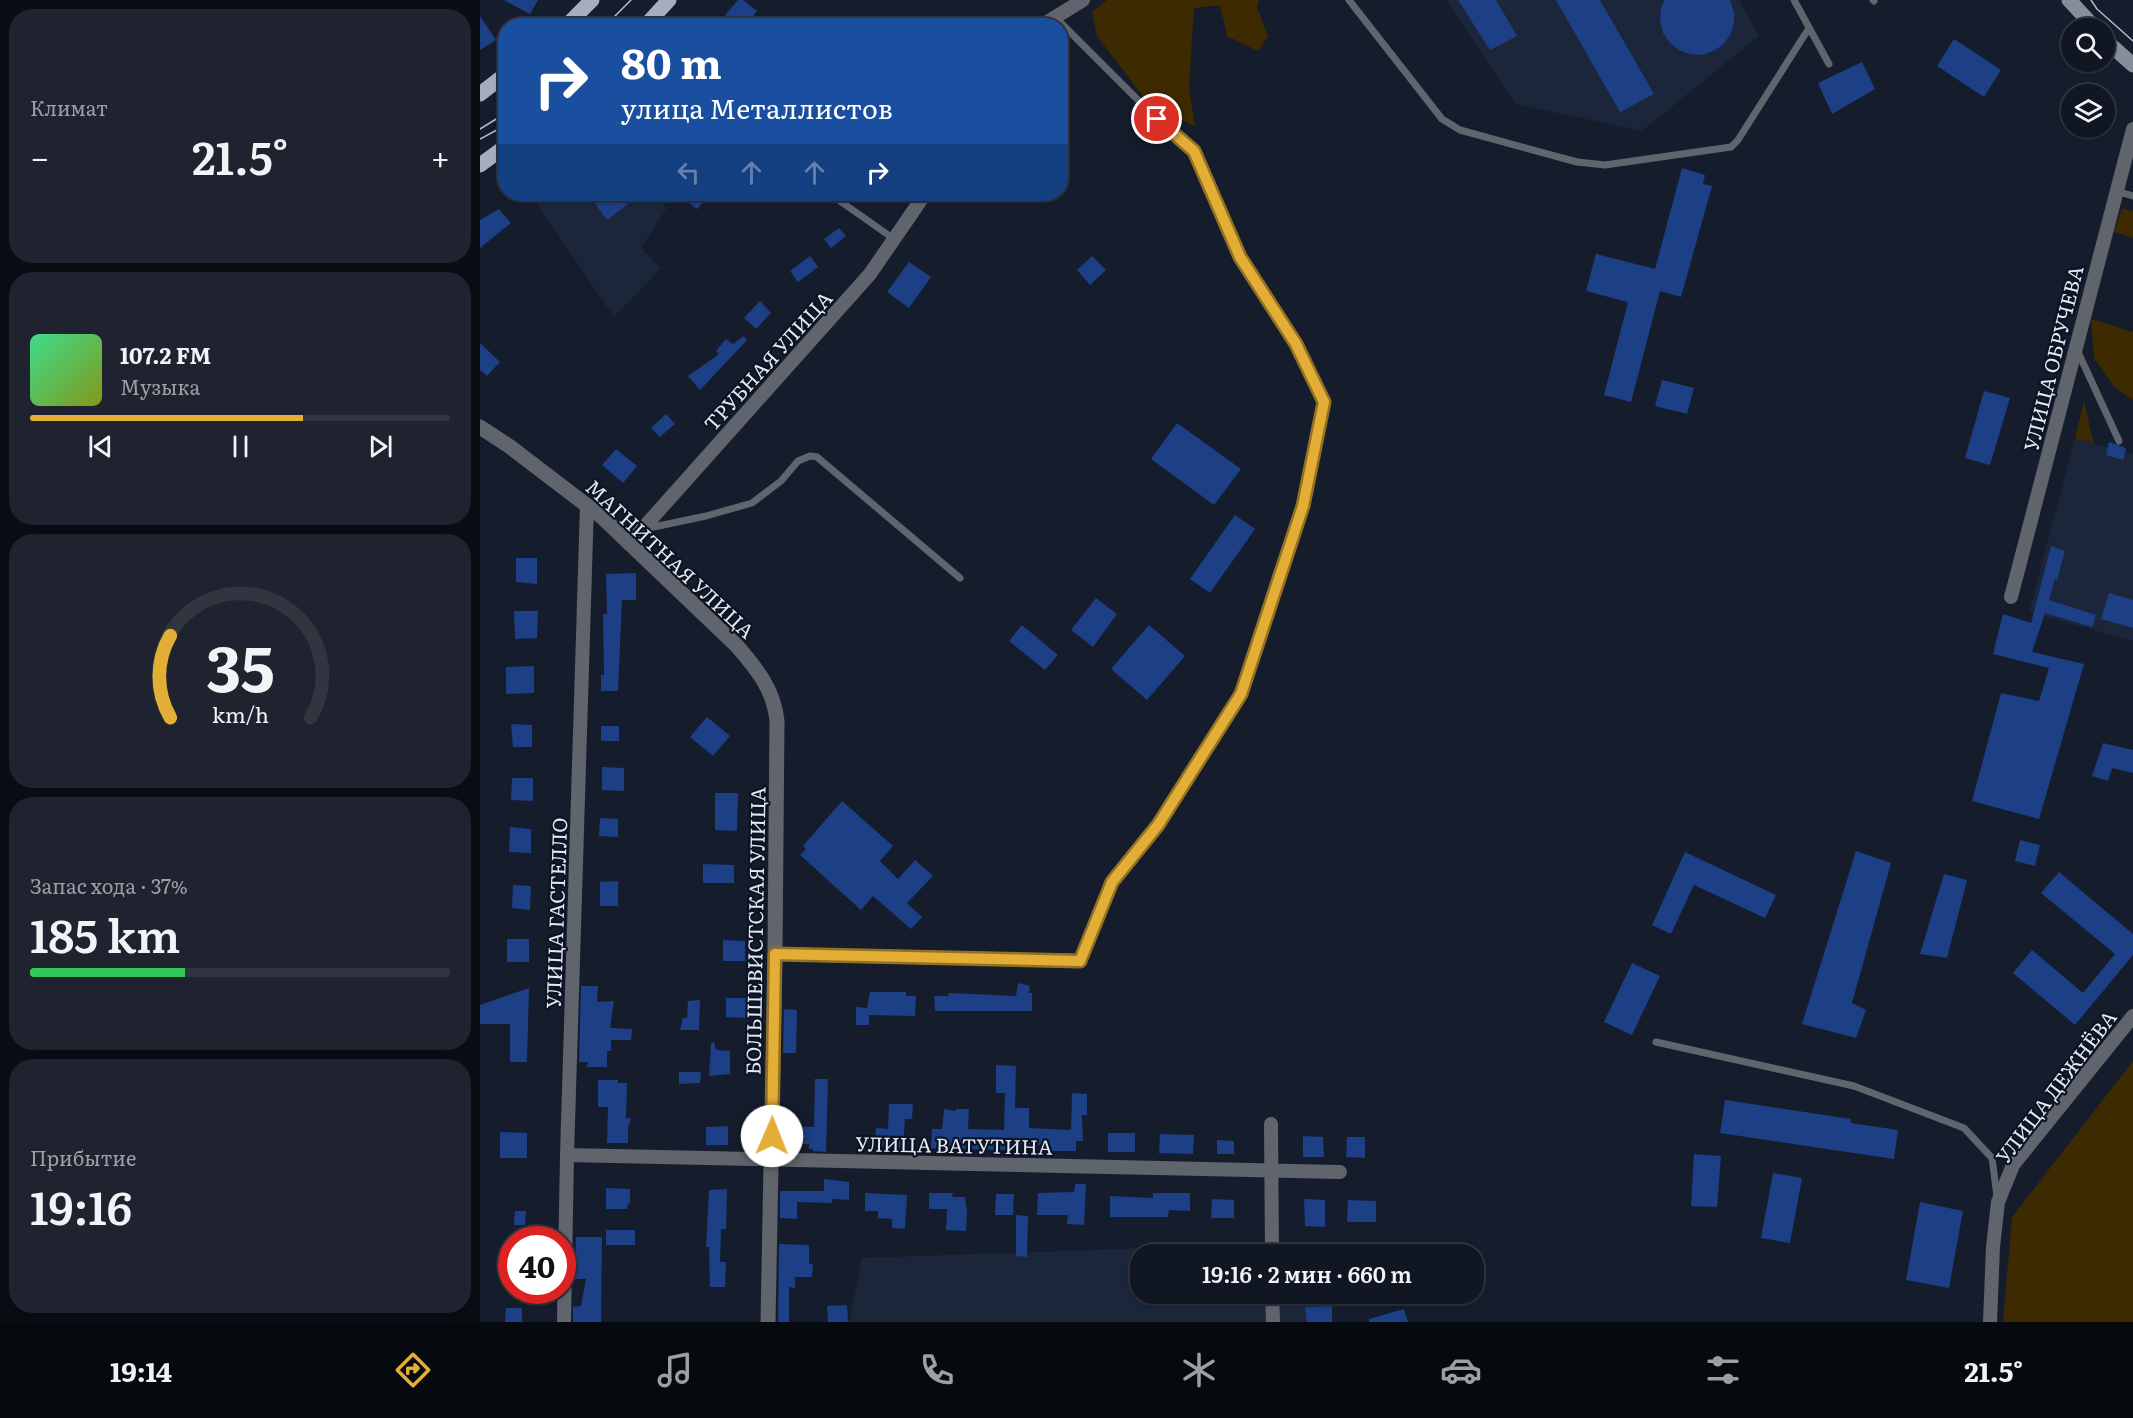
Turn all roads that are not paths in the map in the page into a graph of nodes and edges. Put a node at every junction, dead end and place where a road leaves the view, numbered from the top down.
1 (592, 0) edge
2 (669, 0) edge
3 (1083, 0) edge
4 (1349, 0) edge
5 (1794, 0) edge
6 (2069, 0) edge
7 (1054, 17) edge
8 (574, 18) edge
9 (652, 18) edge
10 (2086, 18) edge
11 (1809, 28) junction
12 (1068, 31) edge
13 (2115, 49) edge
14 (1829, 64) dead end
15 (2133, 65) edge
16 (498, 80) edge
17 (480, 93) edge
18 (2133, 129) edge
19 (498, 152) edge
20 (480, 165) edge
21 (2116, 191) junction
22 (2133, 196) edge
23 (840, 201) edge
24 (920, 201) edge
25 (894, 239) junction
26 (2075, 346) junction
27 (480, 427) edge
28 (2119, 441) dead end
29 (587, 506) junction
30 (642, 530) junction
31 (629, 544) junction
32 (960, 578) dead end
33 (2011, 597) dead end
34 (777, 721) joint
35 (775, 954) junction
36 (1080, 961) joint
37 (2133, 1016) edge
38 (1656, 1042) dead end
39 (1271, 1124) dead end
40 (567, 1155) junction
41 (771, 1159) junction
42 (1270, 1171) junction
43 (1340, 1172) dead end
44 (1998, 1202) junction
45 (1272, 1244) edge
46 (1272, 1304) edge
47 (564, 1322) edge
48 (768, 1322) edge
49 (1273, 1322) edge
50 (1990, 1322) edge

1 - 8 main road
2 - 9 main road
3 - 7 street
4 - 11 lane
5 - 11 lane
6 - 10 main road
11 - 14 lane
12 - 36 lane
13 - 15 main road
16 - 17 main road
18 - 21 street, УЛИЦА ОБРУЧЕВА
19 - 20 main road
21 - 22 lane
21 - 26 street, УЛИЦА ОБРУЧЕВА
23 - 25 lane
24 - 25 street, ТРУБНАЯ УЛИЦА
25 - 30 street, ТРУБНАЯ УЛИЦА
26 - 28 lane
26 - 33 street, УЛИЦА ОБРУЧЕВА
27 - 29 street, МАГНИТНАЯ УЛИЦА
29 - 31 street, МАГНИТНАЯ УЛИЦА
29 - 40 street, УЛИЦА ГАСТЕЛЛО
30 - 31 street, ТРУБНАЯ УЛИЦА
30 - 32 lane
31 - 34 street, МАГНИТНАЯ УЛИЦА
34 - 35 street, БОЛЬШЕВИСТСКАЯ УЛИЦА
35 - 36 street
35 - 41 street, БОЛЬШЕВИСТСКАЯ УЛИЦА
37 - 44 street, УЛИЦА ДЕЖНЁВА
38 - 44 lane
39 - 42 street
40 - 41 street, УЛИЦА ВАТУТИНА
40 - 47 street, УЛИЦА ГАСТЕЛЛО
41 - 42 street, УЛИЦА ВАТУТИНА
41 - 48 street, БОЛЬШЕВИСТСКАЯ УЛИЦА
42 - 43 street, УЛИЦА ВАТУТИНА
42 - 45 street
44 - 50 street, УЛИЦА ДЕЖНЁВА
46 - 49 street

